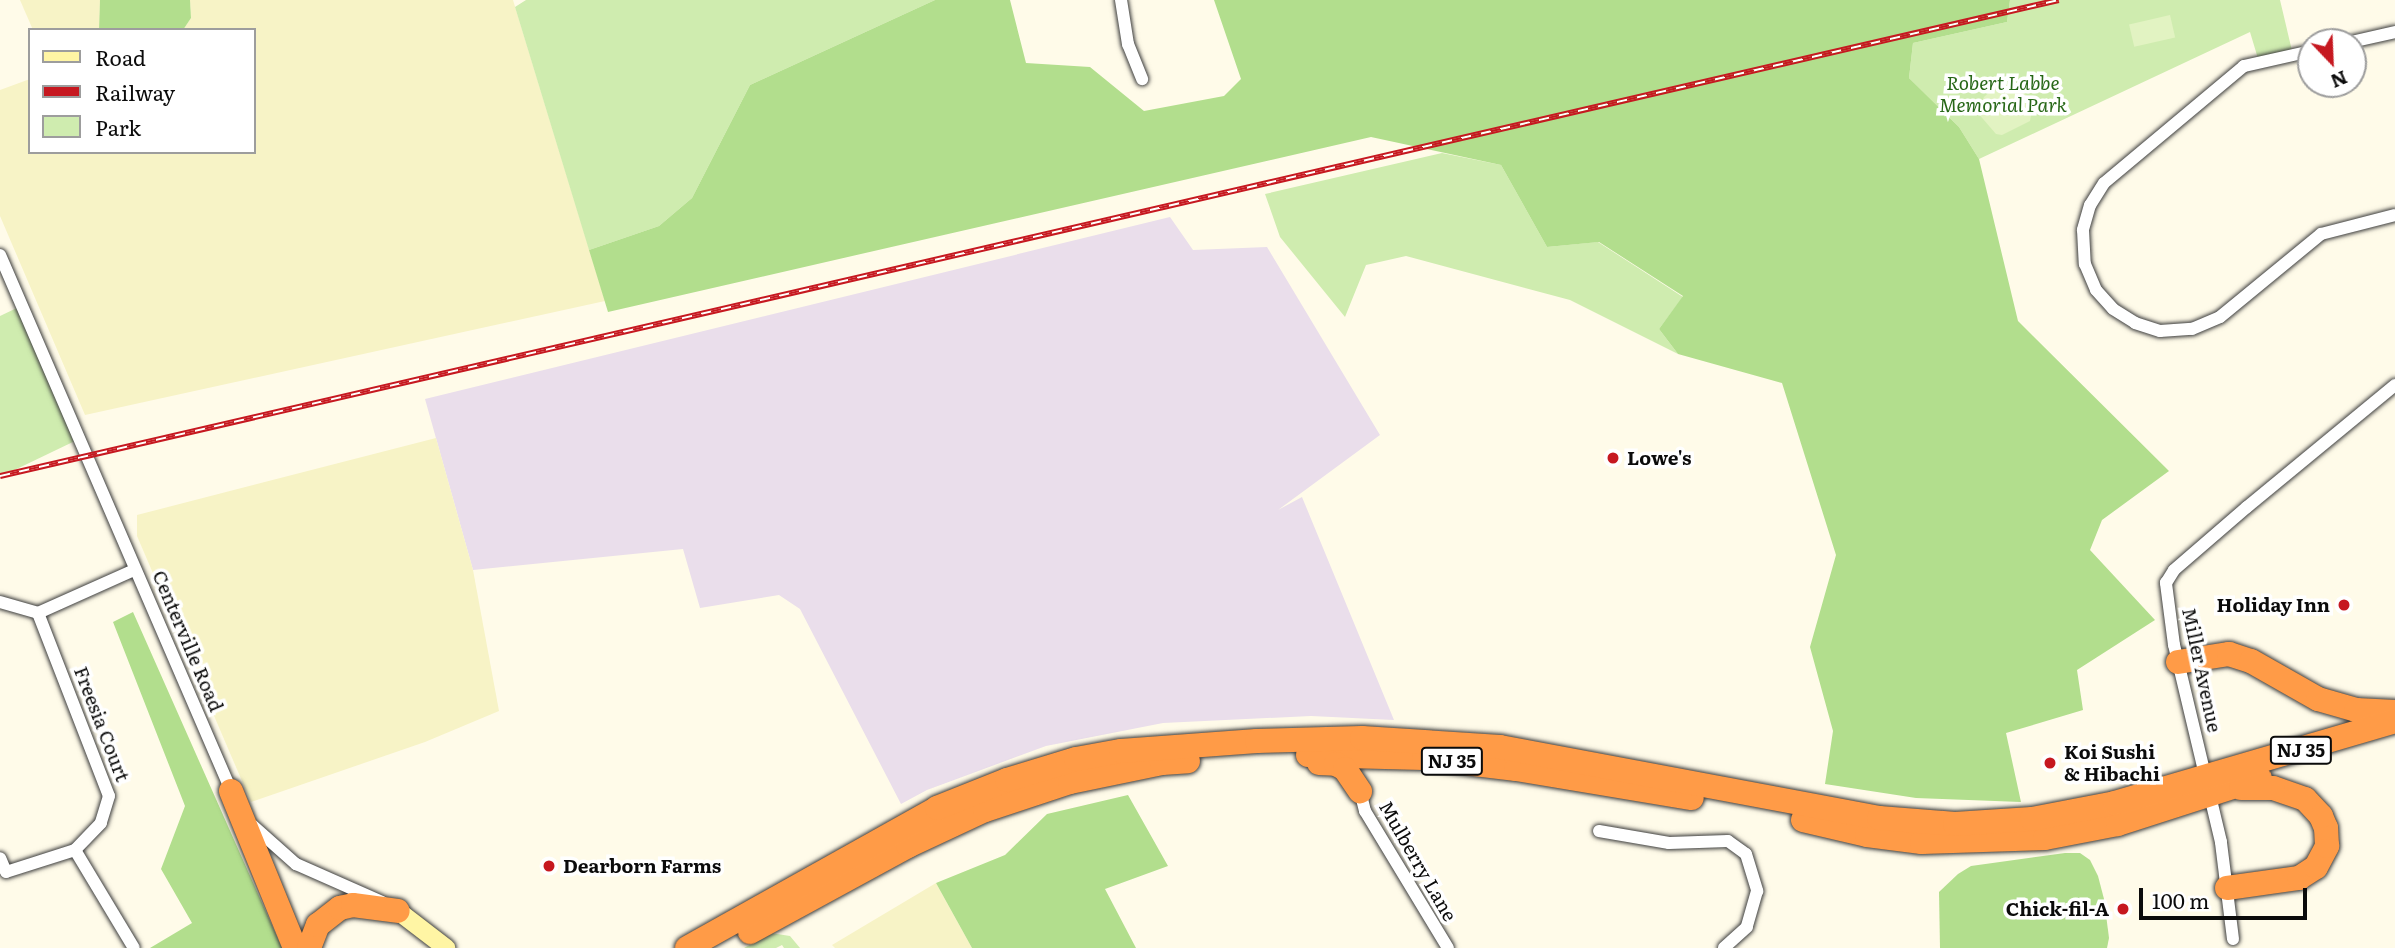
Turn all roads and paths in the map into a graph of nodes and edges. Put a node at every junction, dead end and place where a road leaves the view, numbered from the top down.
1 (1121, 0) edge
2 (2395, 32) edge
3 (2367, 38) edge
4 (2297, 54) edge
5 (1142, 79) dead end
6 (2395, 215) edge
7 (0, 256) edge
8 (2395, 385) edge
9 (134, 570) junction
10 (0, 602) edge
11 (38, 612) junction
12 (2178, 662) junction
13 (2395, 712) edge
14 (2395, 721) edge
15 (2395, 738) edge
16 (1278, 754) junction
17 (1424, 758) junction
18 (2215, 788) junction
19 (231, 791) junction
20 (1360, 791) junction
21 (1599, 831) dead end
22 (75, 850) junction
23 (0, 858) edge
24 (3, 873) edge
25 (2227, 888) junction
26 (398, 911) junction
27 (2234, 940) dead end
28 (134, 948) edge
29 (295, 948) edge
30 (309, 948) edge
31 (446, 948) edge
32 (687, 948) edge
33 (722, 948) edge
34 (1447, 948) edge
35 (1724, 948) edge

1 - 5 street
2 - 3 street
4 - 6 street
7 - 9 street, Centerville Road
8 - 12 street, Miller Avenue
9 - 11 street
9 - 19 street, Centerville Road
10 - 11 street
11 - 22 street, Freesia Court
12 - 13 highway
12 - 18 street, Miller Avenue
14 - 18 highway, NJ 35
15 - 18 highway, NJ 35
16 - 17 highway, NJ 35
16 - 20 highway
16 - 33 highway, NJ 35
17 - 18 highway, NJ 35
17 - 20 highway
18 - 25 street, Miller Avenue
18 - 25 highway
18 - 32 highway, NJ 35
19 - 26 street, Centerville Road
19 - 29 highway
20 - 34 street, Mulberry Lane
21 - 35 street
22 - 24 street, Freesia Court
22 - 28 street
23 - 24 street, Freesia Court
25 - 27 street, Miller Avenue
26 - 30 highway
26 - 31 street, Centerville Road

